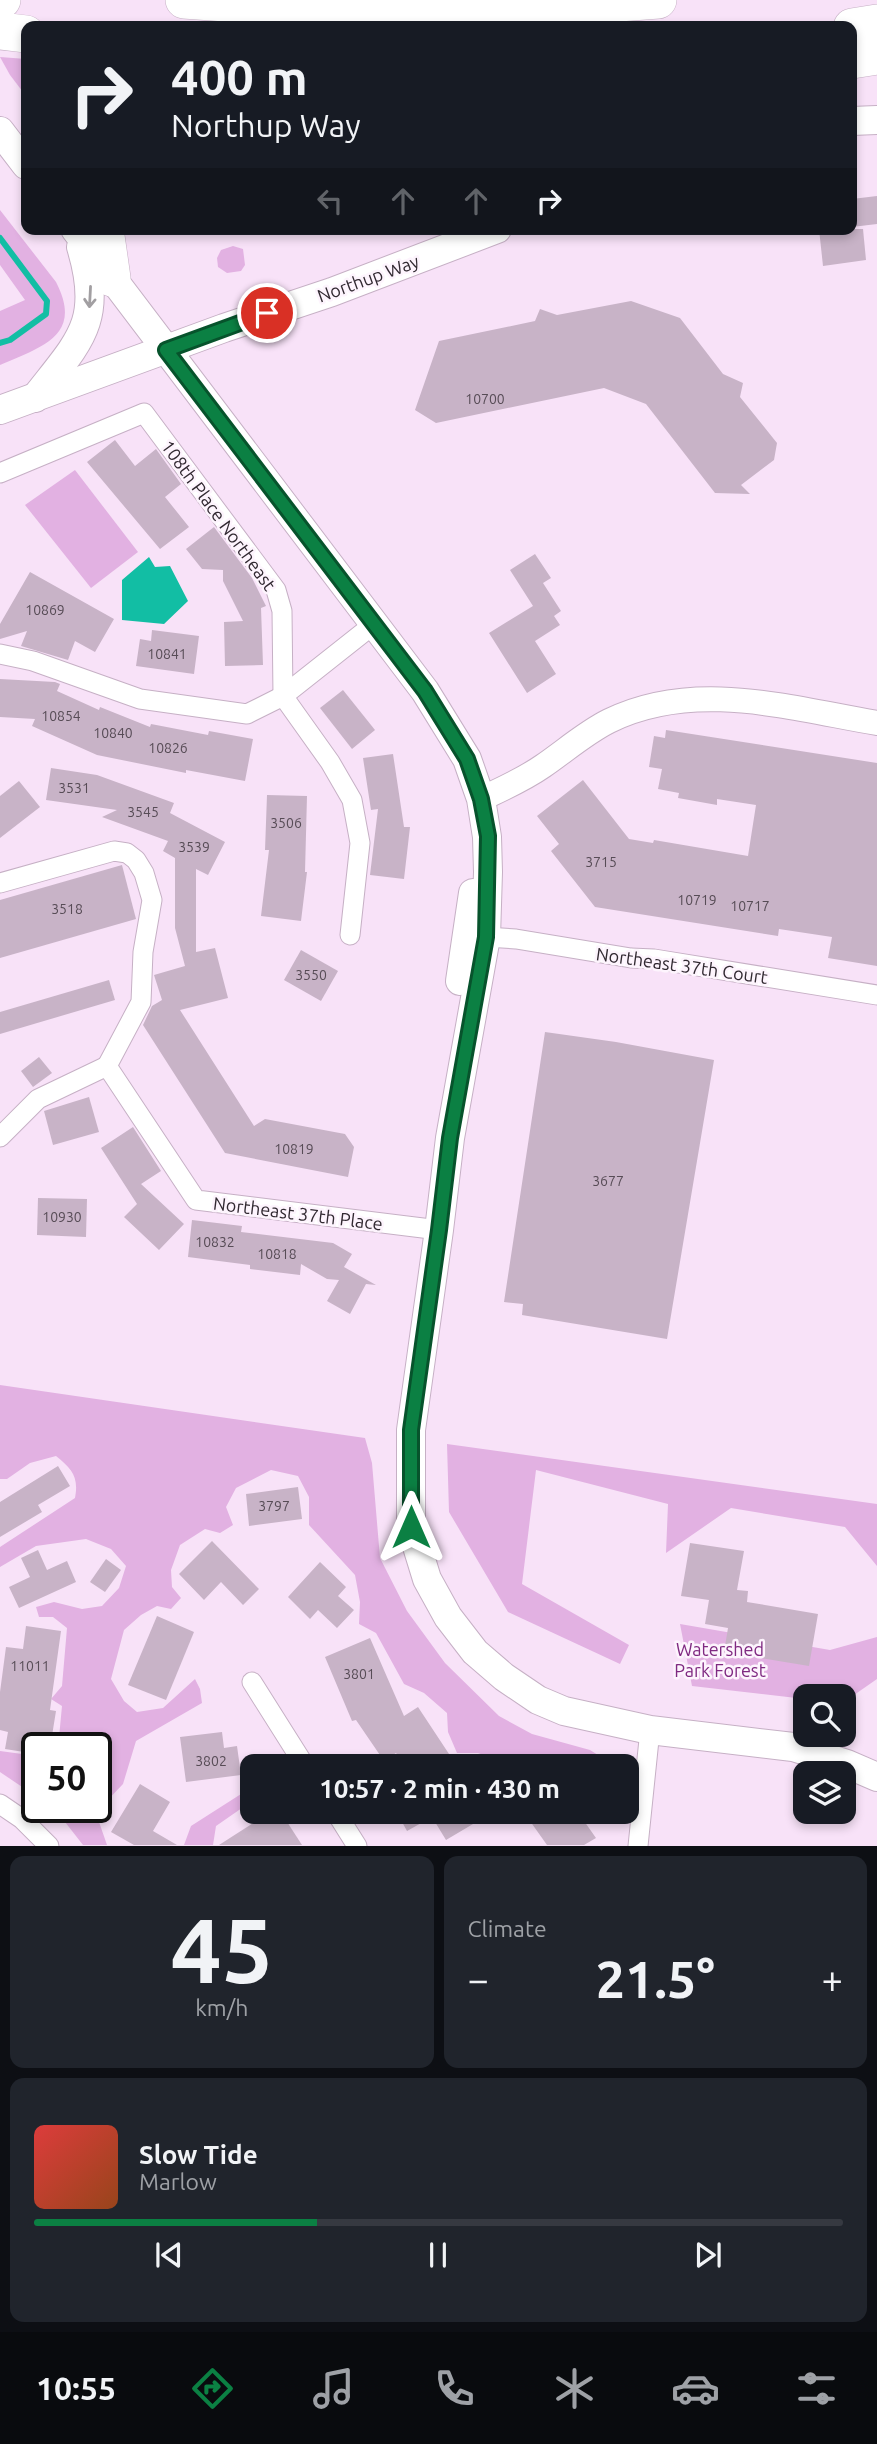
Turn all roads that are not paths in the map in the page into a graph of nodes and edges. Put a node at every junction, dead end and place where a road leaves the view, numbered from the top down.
1 (184, 0) edge
2 (658, 0) edge
3 (877, 23) edge
4 (857, 26) edge
5 (0, 31) edge
6 (21, 33) edge
7 (877, 56) edge
8 (857, 59) edge
9 (877, 120) edge
10 (857, 121) edge
11 (0, 131) edge
12 (21, 158) edge
13 (86, 235) edge
14 (89, 235) edge
15 (481, 235) edge
16 (112, 278) joint
17 (166, 350) junction
18 (35, 398) junction
19 (0, 410) edge
20 (0, 472) edge
21 (374, 624) junction
22 (0, 654) edge
23 (283, 696) junction
24 (877, 723) edge
25 (481, 799) junction
26 (488, 836) junction
27 (0, 883) edge
28 (350, 935) dead end
29 (486, 937) junction
30 (877, 995) edge
31 (107, 1066) junction
32 (0, 1137) edge
33 (450, 1138) junction
34 (439, 1230) junction
35 (252, 1682) dead end
36 (650, 1730) junction
37 (297, 1754) edge
38 (877, 1777) edge
39 (0, 1804) edge
40 (343, 1824) edge
41 (49, 1846) edge
42 (356, 1846) edge
43 (638, 1846) edge

1 - 2 highway
3 - 4 highway
5 - 6 highway
7 - 8 highway
9 - 10 main road
11 - 12 main road
13 -> 18 main road
14 - 16 highway
15 - 17 main road, Northup Way
16 - 17 main road
17 - 18 main road, Northup Way
17 - 21 main road
18 - 19 main road, Northup Way
20 - 23 street, 108th Place Northeast
21 - 23 street
21 - 25 main road
22 - 23 street
23 - 28 street
24 - 25 street
25 - 26 main road
26 - 29 main road
26 - 33 main road
27 - 31 street
29 - 30 street, Northeast 37th Court
29 - 33 main road
31 - 32 street
31 - 34 street, Northeast 37th Place
33 - 34 main road
34 - 36 main road
35 - 37 street
36 - 38 main road
36 - 43 street
39 - 41 street
40 - 42 street

